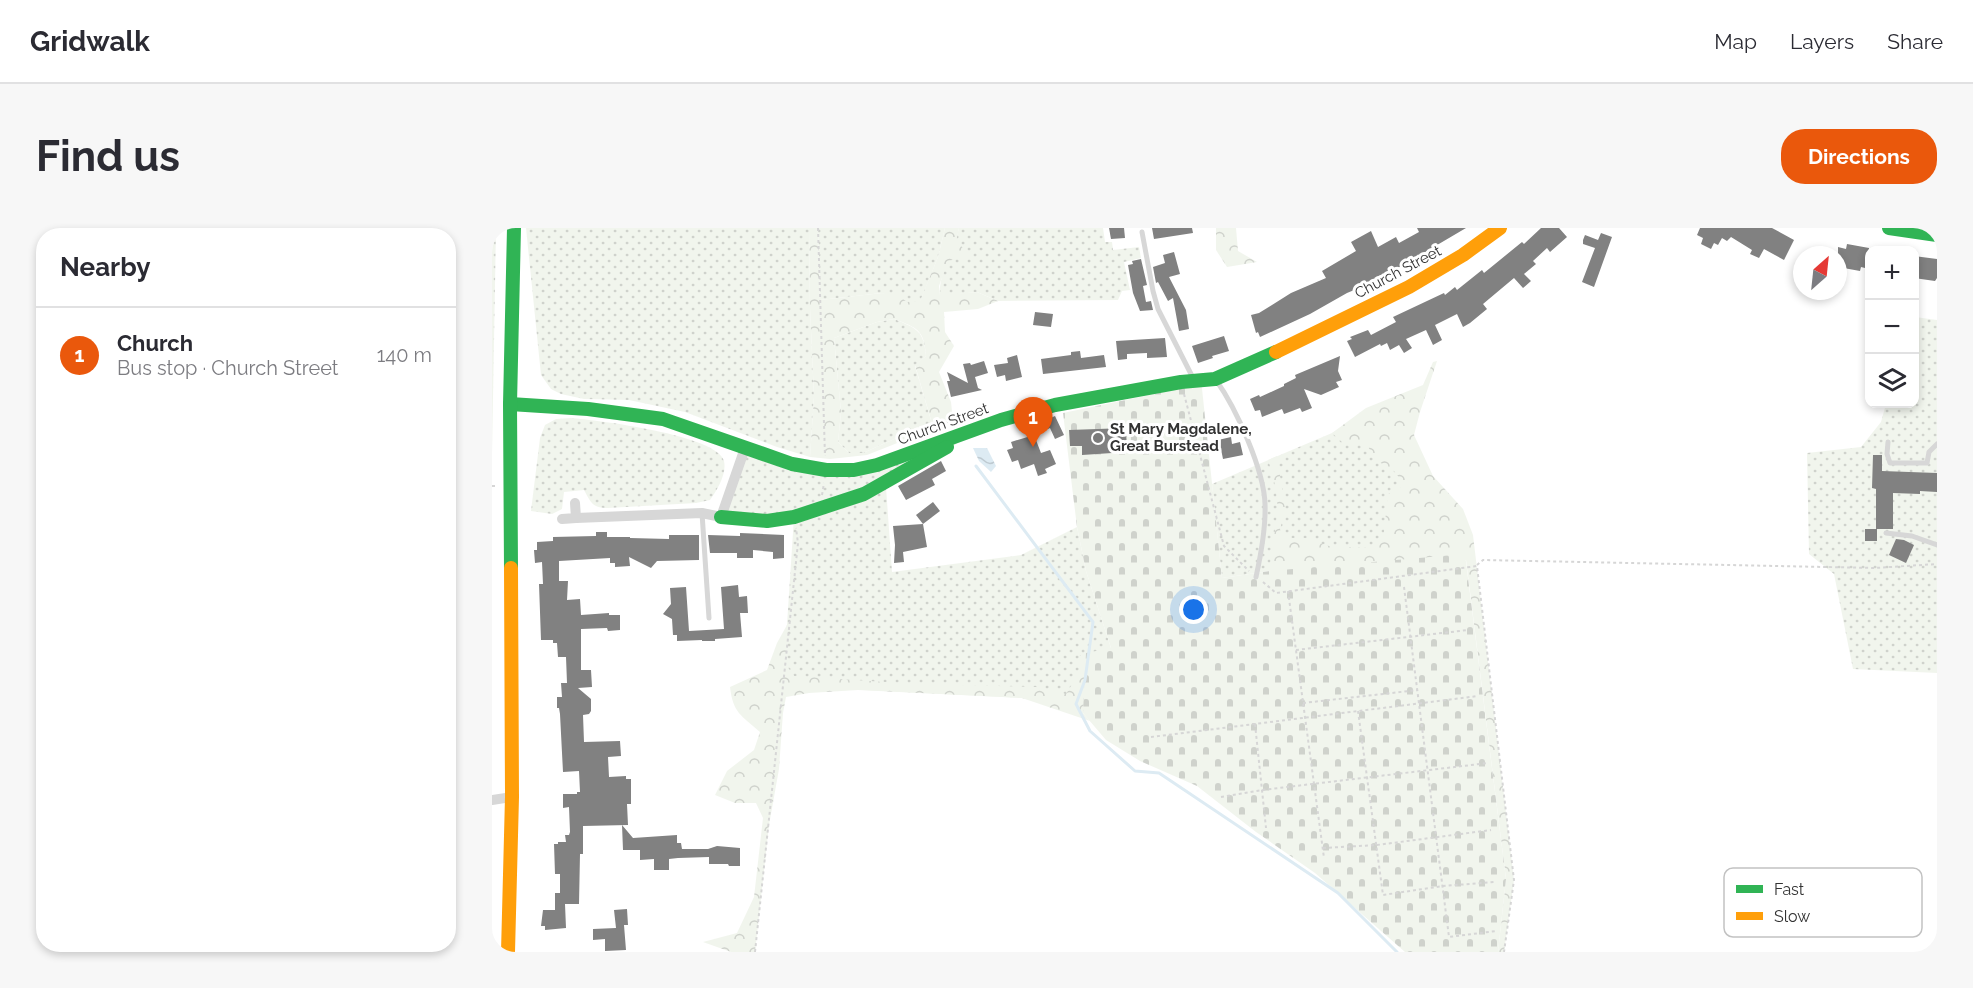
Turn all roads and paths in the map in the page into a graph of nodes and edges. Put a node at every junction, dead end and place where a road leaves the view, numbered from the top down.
1 (514, 228) edge
2 (818, 228) edge
3 (1500, 228) edge
4 (1889, 228) edge
5 (1142, 232) dead end
6 (1937, 236) edge
7 (1215, 379) junction
8 (1187, 381) junction
9 (510, 404) junction
10 (968, 432) junction
11 (1888, 442) dead end
12 (1937, 444) edge
13 (745, 448) junction
14 (826, 470) junction
15 (575, 503) dead end
16 (820, 508) junction
17 (702, 513) junction
18 (721, 517) junction
19 (794, 517) junction
20 (576, 518) junction
21 (562, 519) dead end
22 (1886, 533) dead end
23 (1937, 545) edge
24 (1937, 564) edge
25 (1477, 566) junction
26 (1256, 577) junction
27 (1404, 587) dead end
28 (1288, 591) junction
29 (709, 618) dead end
30 (1468, 630) dead end
31 (1411, 637) junction
32 (1296, 650) junction
33 (1418, 690) junction
34 (1478, 696) dead end
35 (1303, 703) junction
36 (1420, 703) junction
37 (1358, 711) junction
38 (1305, 718) junction
39 (1255, 724) junction
40 (1151, 737) dead end
41 (1488, 763) dead end
42 (1428, 770) junction
43 (1368, 777) junction
44 (1314, 784) junction
45 (1262, 790) junction
46 (1221, 796) dead end
47 (512, 797) junction
48 (492, 800) edge
49 (1266, 828) dead end
50 (1491, 830) dead end
51 (1437, 838) junction
52 (1377, 845) junction
53 (1323, 848) junction
54 (1324, 858) dead end
55 (1494, 882) dead end
56 (1443, 886) junction
57 (1496, 931) dead end
58 (508, 952) edge
59 (755, 952) edge
60 (1504, 952) edge

1 - 9 street
2 - 14 path
3 - 7 street, Church Street
4 - 6 street
5 - 8 lane
7 - 8 street, Church Street
7 - 26 lane
8 - 10 street, Church Street
8 - 26 path
9 - 13 street, Church Street
9 - 47 street
10 - 14 street, Church Street
10 - 16 street
11 - 12 lane
13 - 14 street, Church Street
13 - 18 street
14 - 16 path
15 - 20 street
16 - 19 street
17 - 18 street
17 - 20 street
17 - 29 lane
18 - 19 street
19 - 59 path
20 - 21 street
22 - 23 lane
24 - 25 path
25 - 28 path
25 - 60 path
26 - 28 path
27 - 31 path
28 - 32 path
30 - 31 path
31 - 32 path
31 - 33 path
32 - 35 path
33 - 35 path
33 - 36 path
34 - 36 path
35 - 38 path
36 - 37 path
36 - 42 path
37 - 38 path
37 - 43 path
38 - 39 path
38 - 44 path
39 - 40 path
39 - 45 path
41 - 42 path
42 - 43 path
42 - 51 path
43 - 44 path
43 - 52 path
44 - 45 path
44 - 53 path
45 - 46 path
45 - 49 path
47 - 48 street
47 - 58 street
50 - 51 path
51 - 52 path
51 - 56 path
52 - 53 path
52 - 56 path
53 - 54 path
55 - 56 path
56 - 57 path

